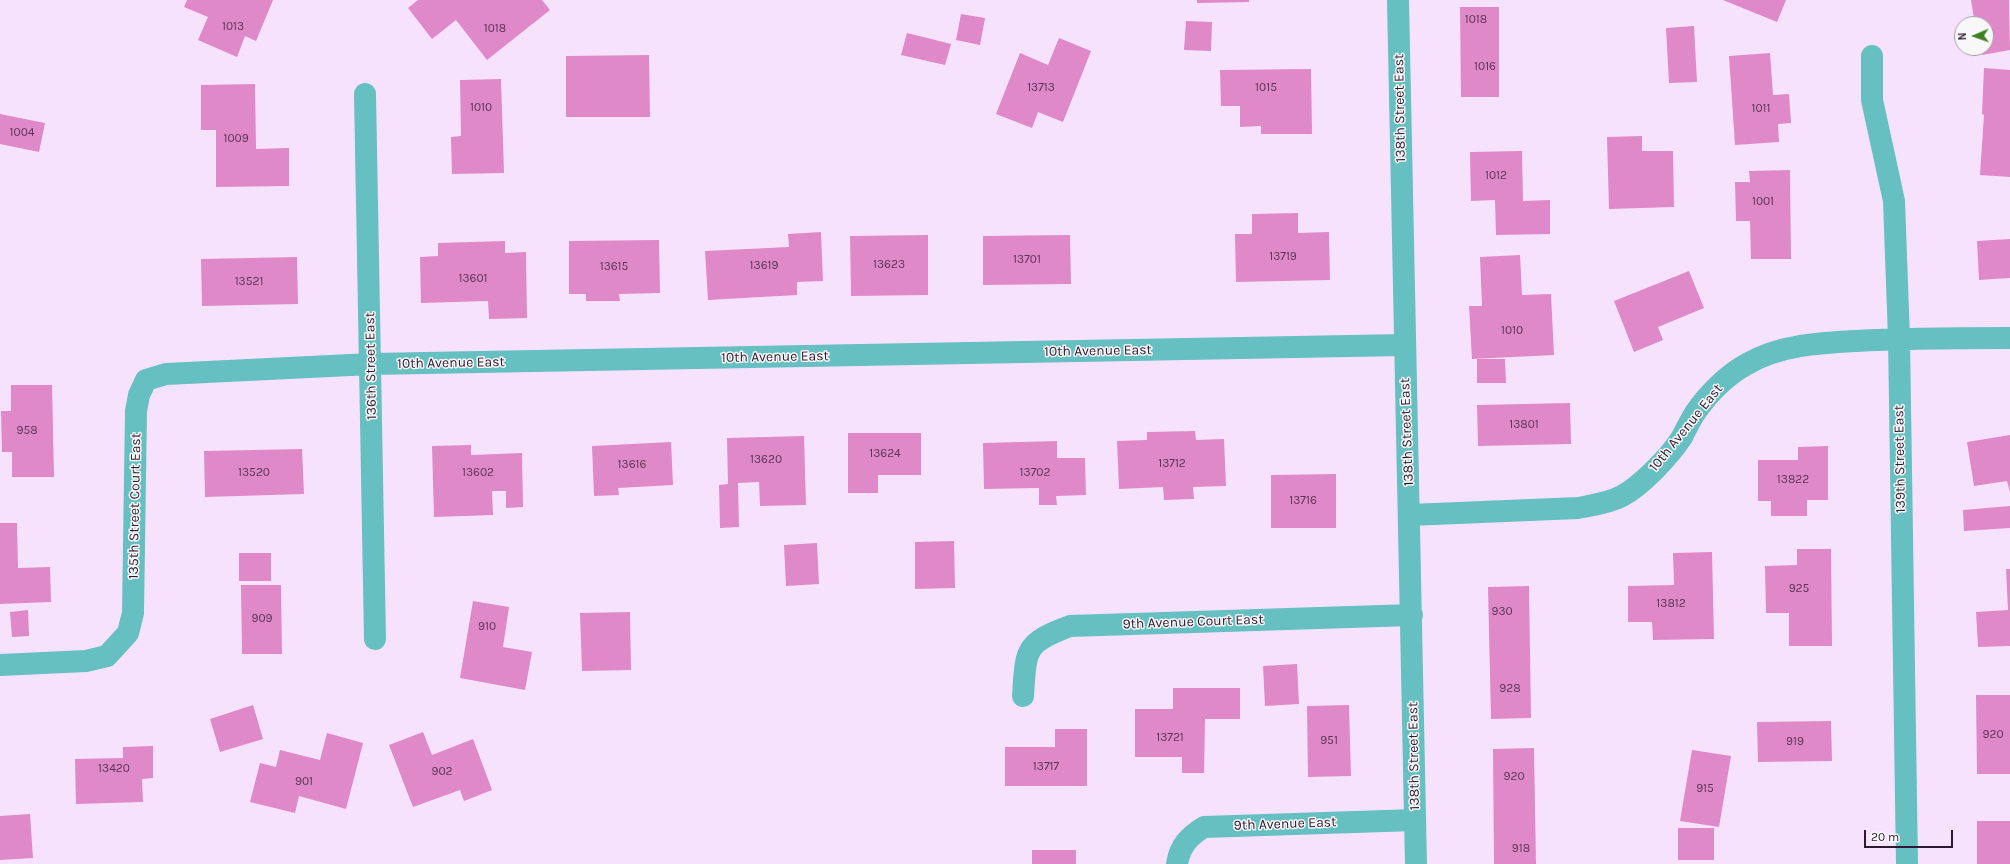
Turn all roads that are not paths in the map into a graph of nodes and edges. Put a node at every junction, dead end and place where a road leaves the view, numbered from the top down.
1 (1398, 0) edge
2 (1872, 56) dead end
3 (365, 94) dead end
4 (1898, 338) junction
5 (2010, 338) edge
6 (1404, 345) junction
7 (371, 364) junction
8 (146, 380) joint
9 (1410, 515) junction
10 (1412, 615) junction
11 (375, 639) dead end
12 (0, 665) edge
13 (1023, 696) dead end
14 (1415, 820) junction
15 (1177, 864) edge
16 (1416, 864) edge
17 (1907, 864) edge

1 - 6 street, 138th Street East
2 - 4 street, 139th Street East
3 - 7 street, 136th Street East
4 - 5 street, 10th Avenue East
4 - 9 street, 10th Avenue East
4 - 17 street, 139th Street East
6 - 7 street, 10th Avenue East
6 - 9 street, 138th Street East
7 - 8 street, 10th Avenue East
7 - 11 street, 136th Street East
8 - 12 street, 135th Street Court East
9 - 10 street, 138th Street East
10 - 13 street, 9th Avenue Court East
10 - 14 street, 138th Street East
14 - 15 street, 9th Avenue East
14 - 16 street, 138th Street East

